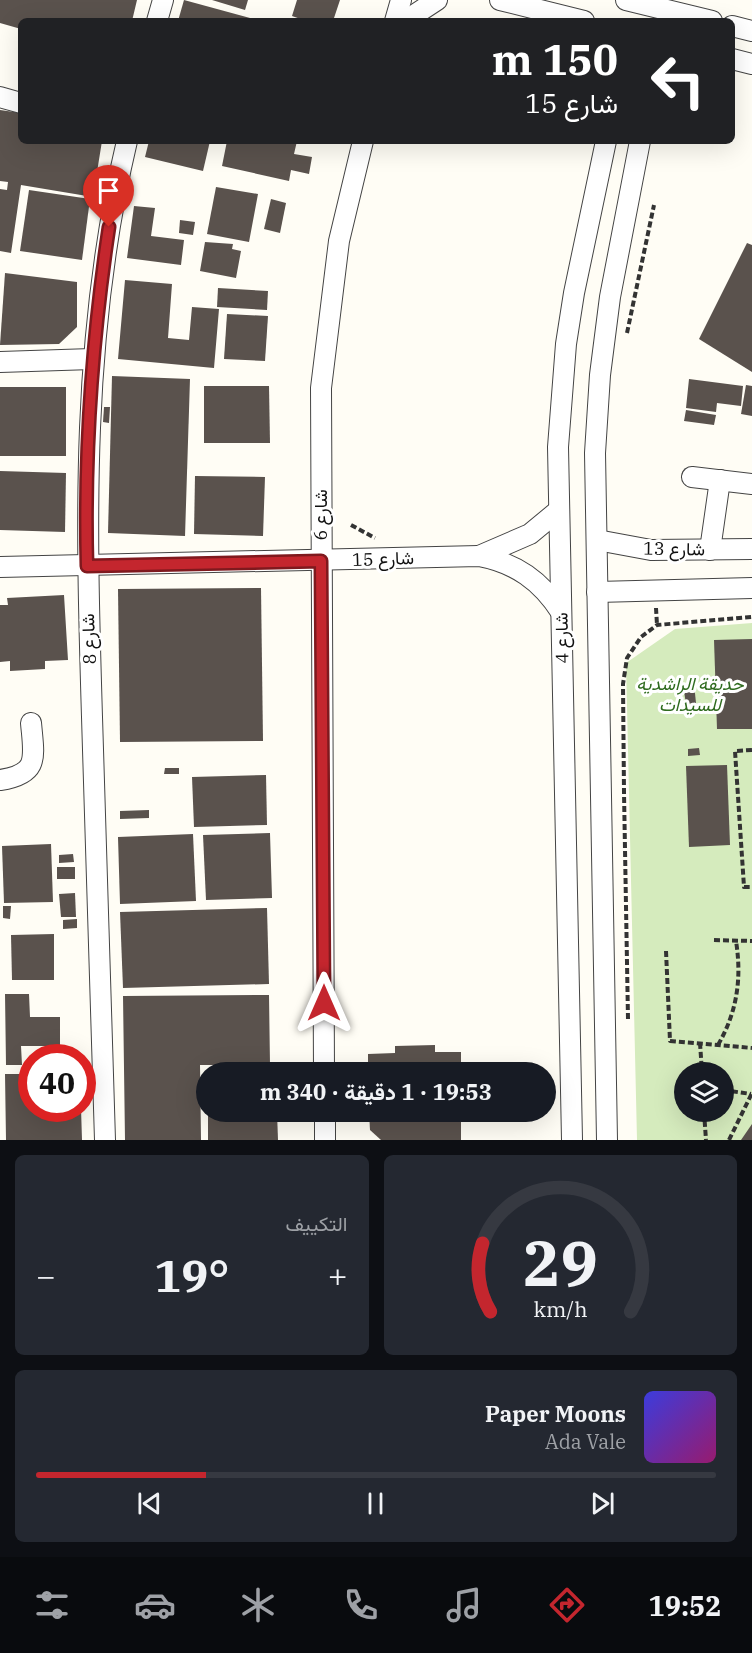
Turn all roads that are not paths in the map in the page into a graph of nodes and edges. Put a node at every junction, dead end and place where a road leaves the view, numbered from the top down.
1 (163, 0) edge
2 (401, 0) edge
3 (437, 0) edge
4 (500, 0) edge
5 (626, 0) edge
6 (648, 14) edge
7 (669, 16) edge
8 (557, 17) edge
9 (158, 18) edge
10 (396, 18) edge
11 (410, 18) edge
12 (686, 18) edge
13 (735, 27) edge
14 (752, 31) edge
15 (735, 60) edge
16 (752, 64) edge
17 (735, 67) edge
18 (0, 97) edge
19 (18, 102) edge
20 (126, 144) edge
21 (362, 144) edge
22 (605, 144) edge
23 (640, 144) edge
24 (92, 359) junction
25 (0, 362) edge
26 (692, 477) dead end
27 (720, 480) junction
28 (752, 484) edge
29 (559, 510) junction
30 (597, 540) junction
31 (752, 549) edge
32 (710, 550) junction
33 (479, 556) junction
34 (321, 561) junction
35 (87, 566) junction
36 (0, 567) edge
37 (752, 588) edge
38 (597, 592) junction
39 (561, 612) junction
40 (31, 723) dead end
41 (0, 780) edge
42 (324, 1062) edge
43 (325, 1122) edge
44 (105, 1140) edge
45 (325, 1140) edge
46 (572, 1140) edge
47 (607, 1140) edge

1 - 9 street
2 - 10 street
3 - 11 street
4 - 8 street
5 - 6 street
6 - 7 street
7 - 12 street
13 - 14 street
15 - 16 street
16 - 17 street
18 - 19 street
20 - 24 street, شارع 8
21 - 34 street, شارع 6
22 - 29 street, شارع 4
23 - 30 street, شارع 4
24 - 25 street
24 - 35 street, شارع 8
26 - 27 street
27 - 28 street
27 - 32 street
29 - 33 street, شارع 15
29 - 39 street, شارع 4
30 - 32 street, شارع 13
30 - 38 street, شارع 4
31 - 32 street, شارع 13
33 - 34 street, شارع 15
33 - 39 street, شارع 15
34 - 35 street, شارع 15
34 - 42 street, شارع 6
35 - 36 street, شارع 15
35 - 44 street, شارع 8
37 - 38 street
38 - 47 street, شارع 4
39 - 46 street, شارع 4
40 - 41 street
43 - 45 street

